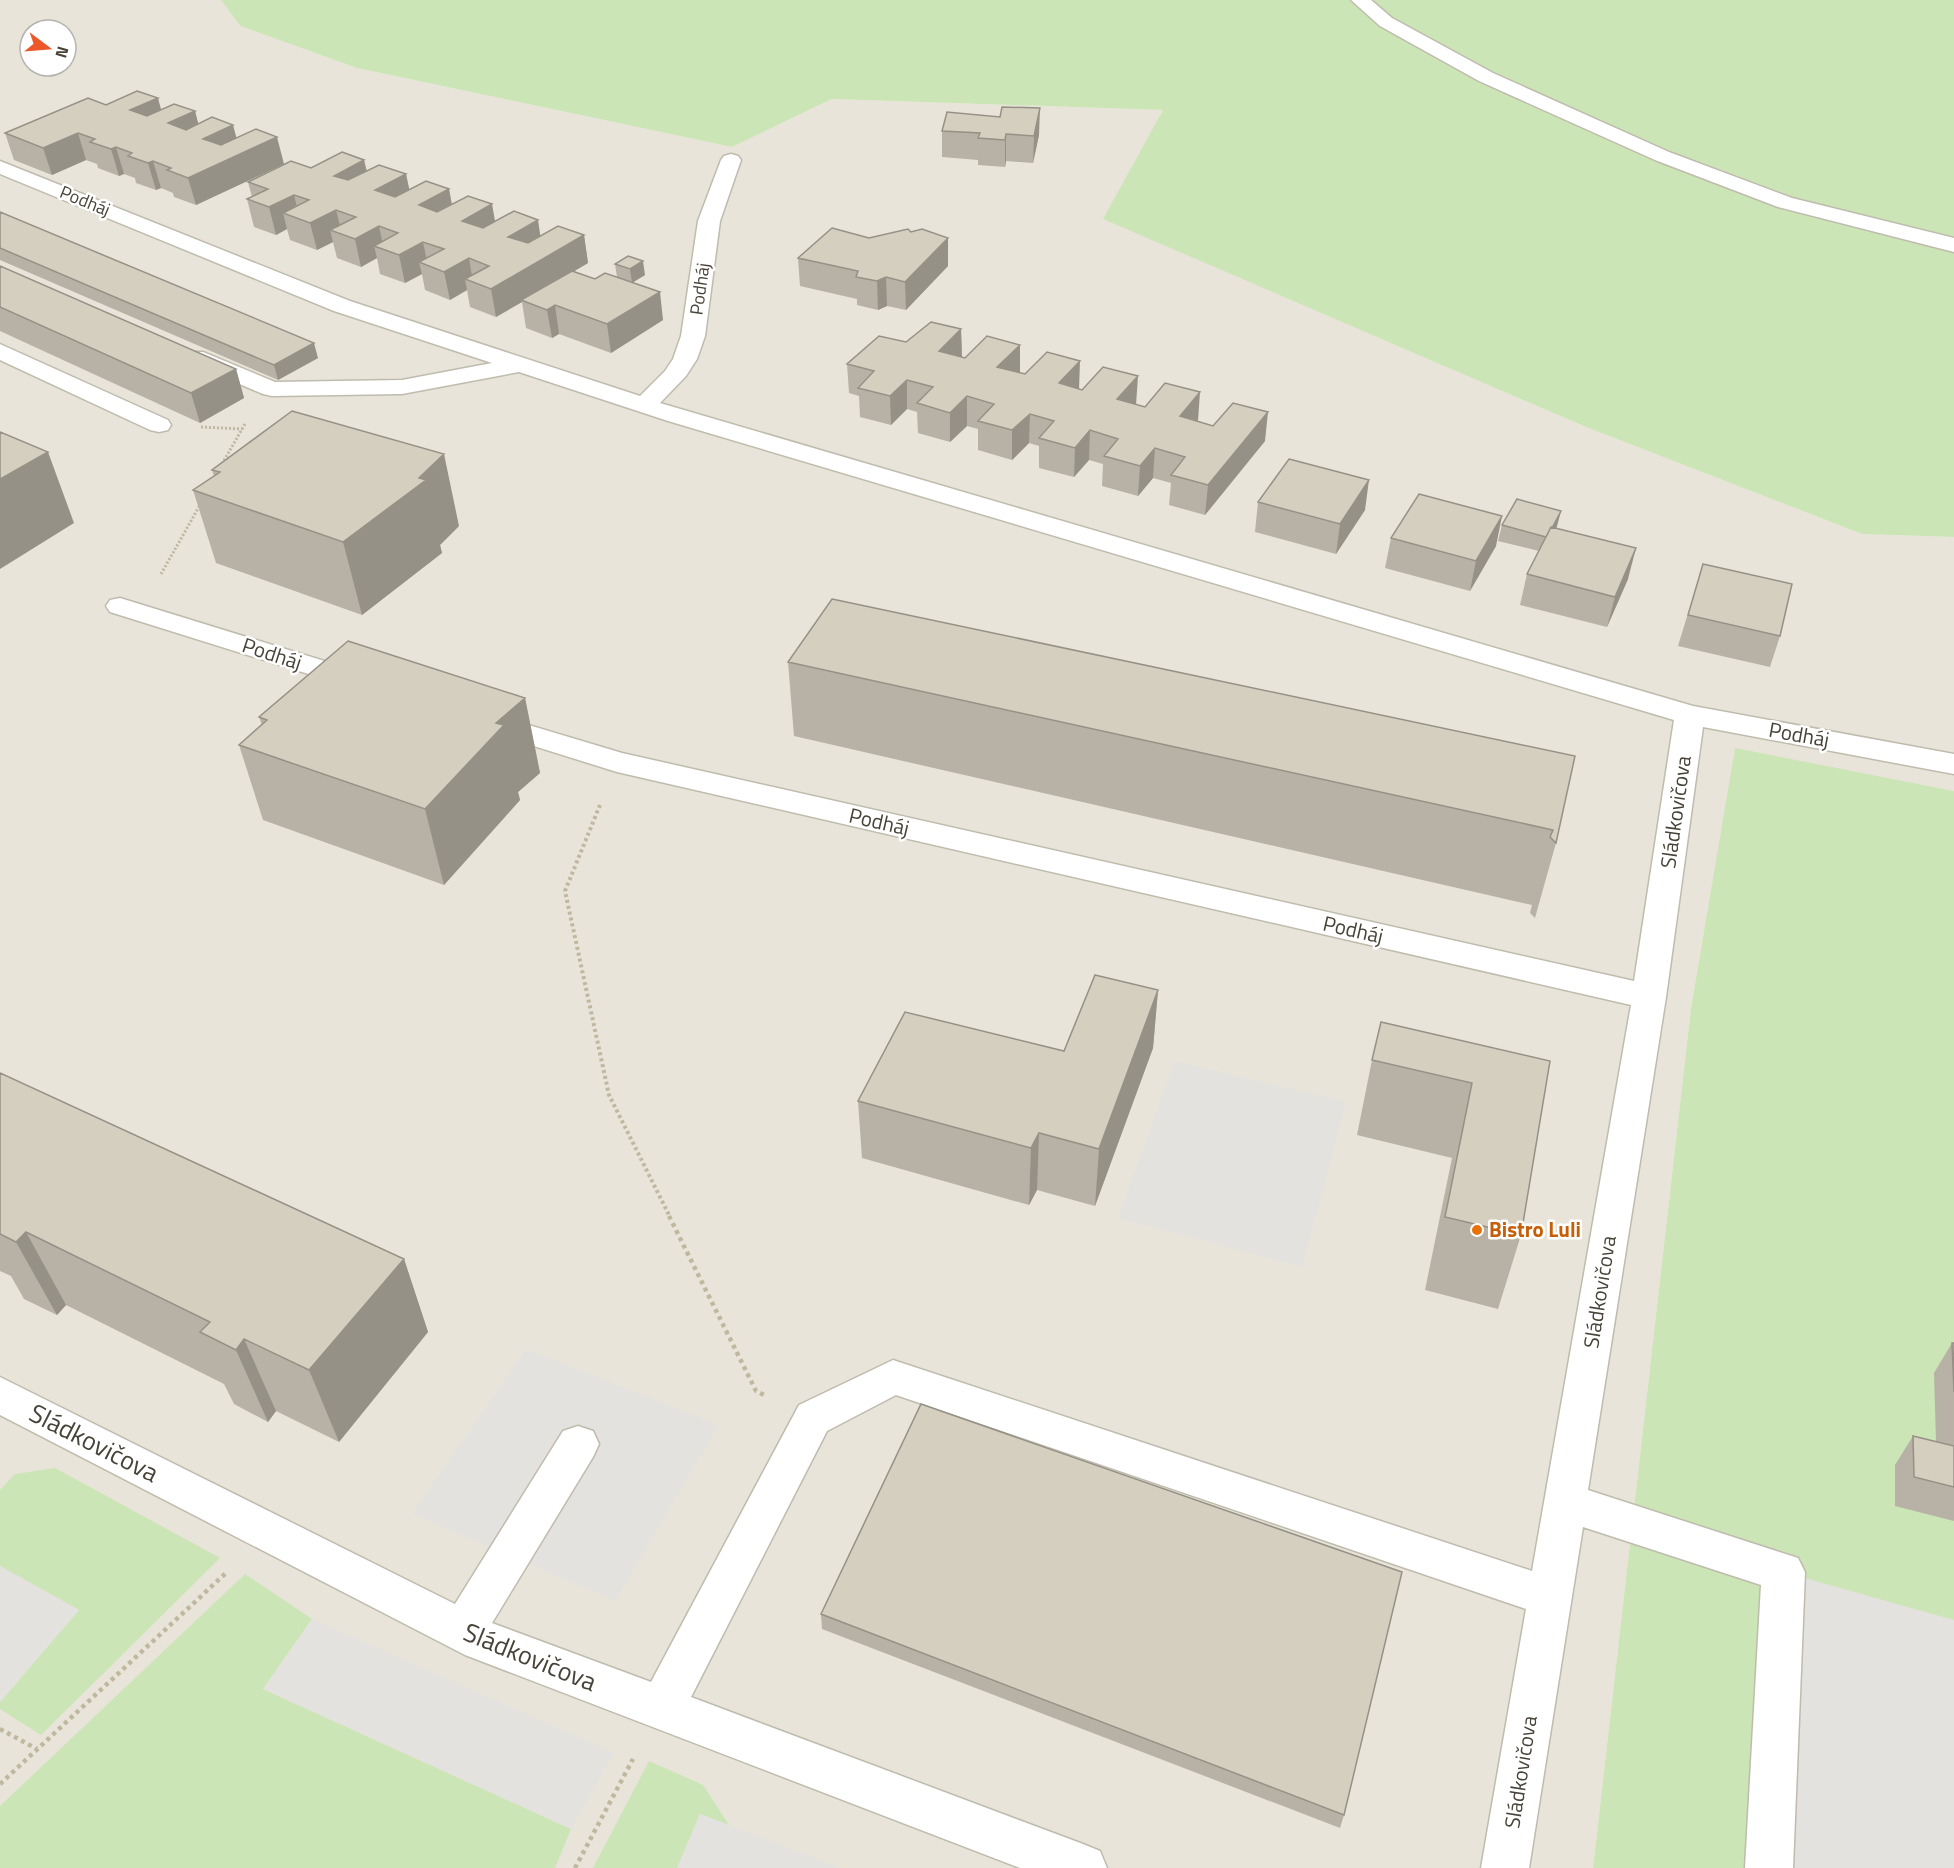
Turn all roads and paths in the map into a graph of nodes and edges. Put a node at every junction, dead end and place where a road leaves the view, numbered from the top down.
1 (1360, 0) edge
2 (731, 160) dead end
3 (0, 167) edge
4 (1954, 245) edge
5 (174, 348) edge
6 (0, 351) edge
7 (522, 365) junction
8 (644, 405) junction
9 (245, 424) dead end
10 (159, 425) dead end
11 (219, 469) edge
12 (202, 500) dead end
13 (157, 581) dead end
14 (120, 606) dead end
15 (391, 691) edge
16 (458, 712) edge
17 (1690, 715) junction
18 (616, 762) junction
19 (1954, 764) edge
20 (1649, 997) junction
21 (0, 1395) edge
22 (813, 1418) junction
23 (578, 1444) dead end
24 (1566, 1502) junction
25 (269, 1533) junction
26 (1550, 1597) junction
27 (464, 1631) junction
28 (661, 1709) junction
29 (0, 1730) edge
30 (38, 1749) junction
31 (0, 1784) edge
32 (1062, 1864) edge
33 (575, 1868) edge
34 (1505, 1868) edge
35 (1769, 1868) edge

1 - 4 street
2 - 8 street, Podháj
3 - 7 street, Podháj
5 - 7 street
6 - 10 street
7 - 8 street, Podháj
8 - 17 street, Podháj
9 - 11 path
12 - 13 path
14 - 15 street, Podháj
16 - 18 street, Podháj
17 - 19 street, Podháj
17 - 20 street, Sládkovičova
18 - 20 street, Podháj
18 - 22 path
20 - 24 street, Sládkovičova
21 - 25 street, Sládkovičova
22 - 26 street
22 - 28 street
23 - 27 street
24 - 26 street, Sládkovičova
24 - 35 street
25 - 27 street, Sládkovičova
25 - 30 path
26 - 34 street, Sládkovičova
27 - 28 street, Sládkovičova
28 - 32 street, Sládkovičova
28 - 33 path
29 - 30 path
30 - 31 path

